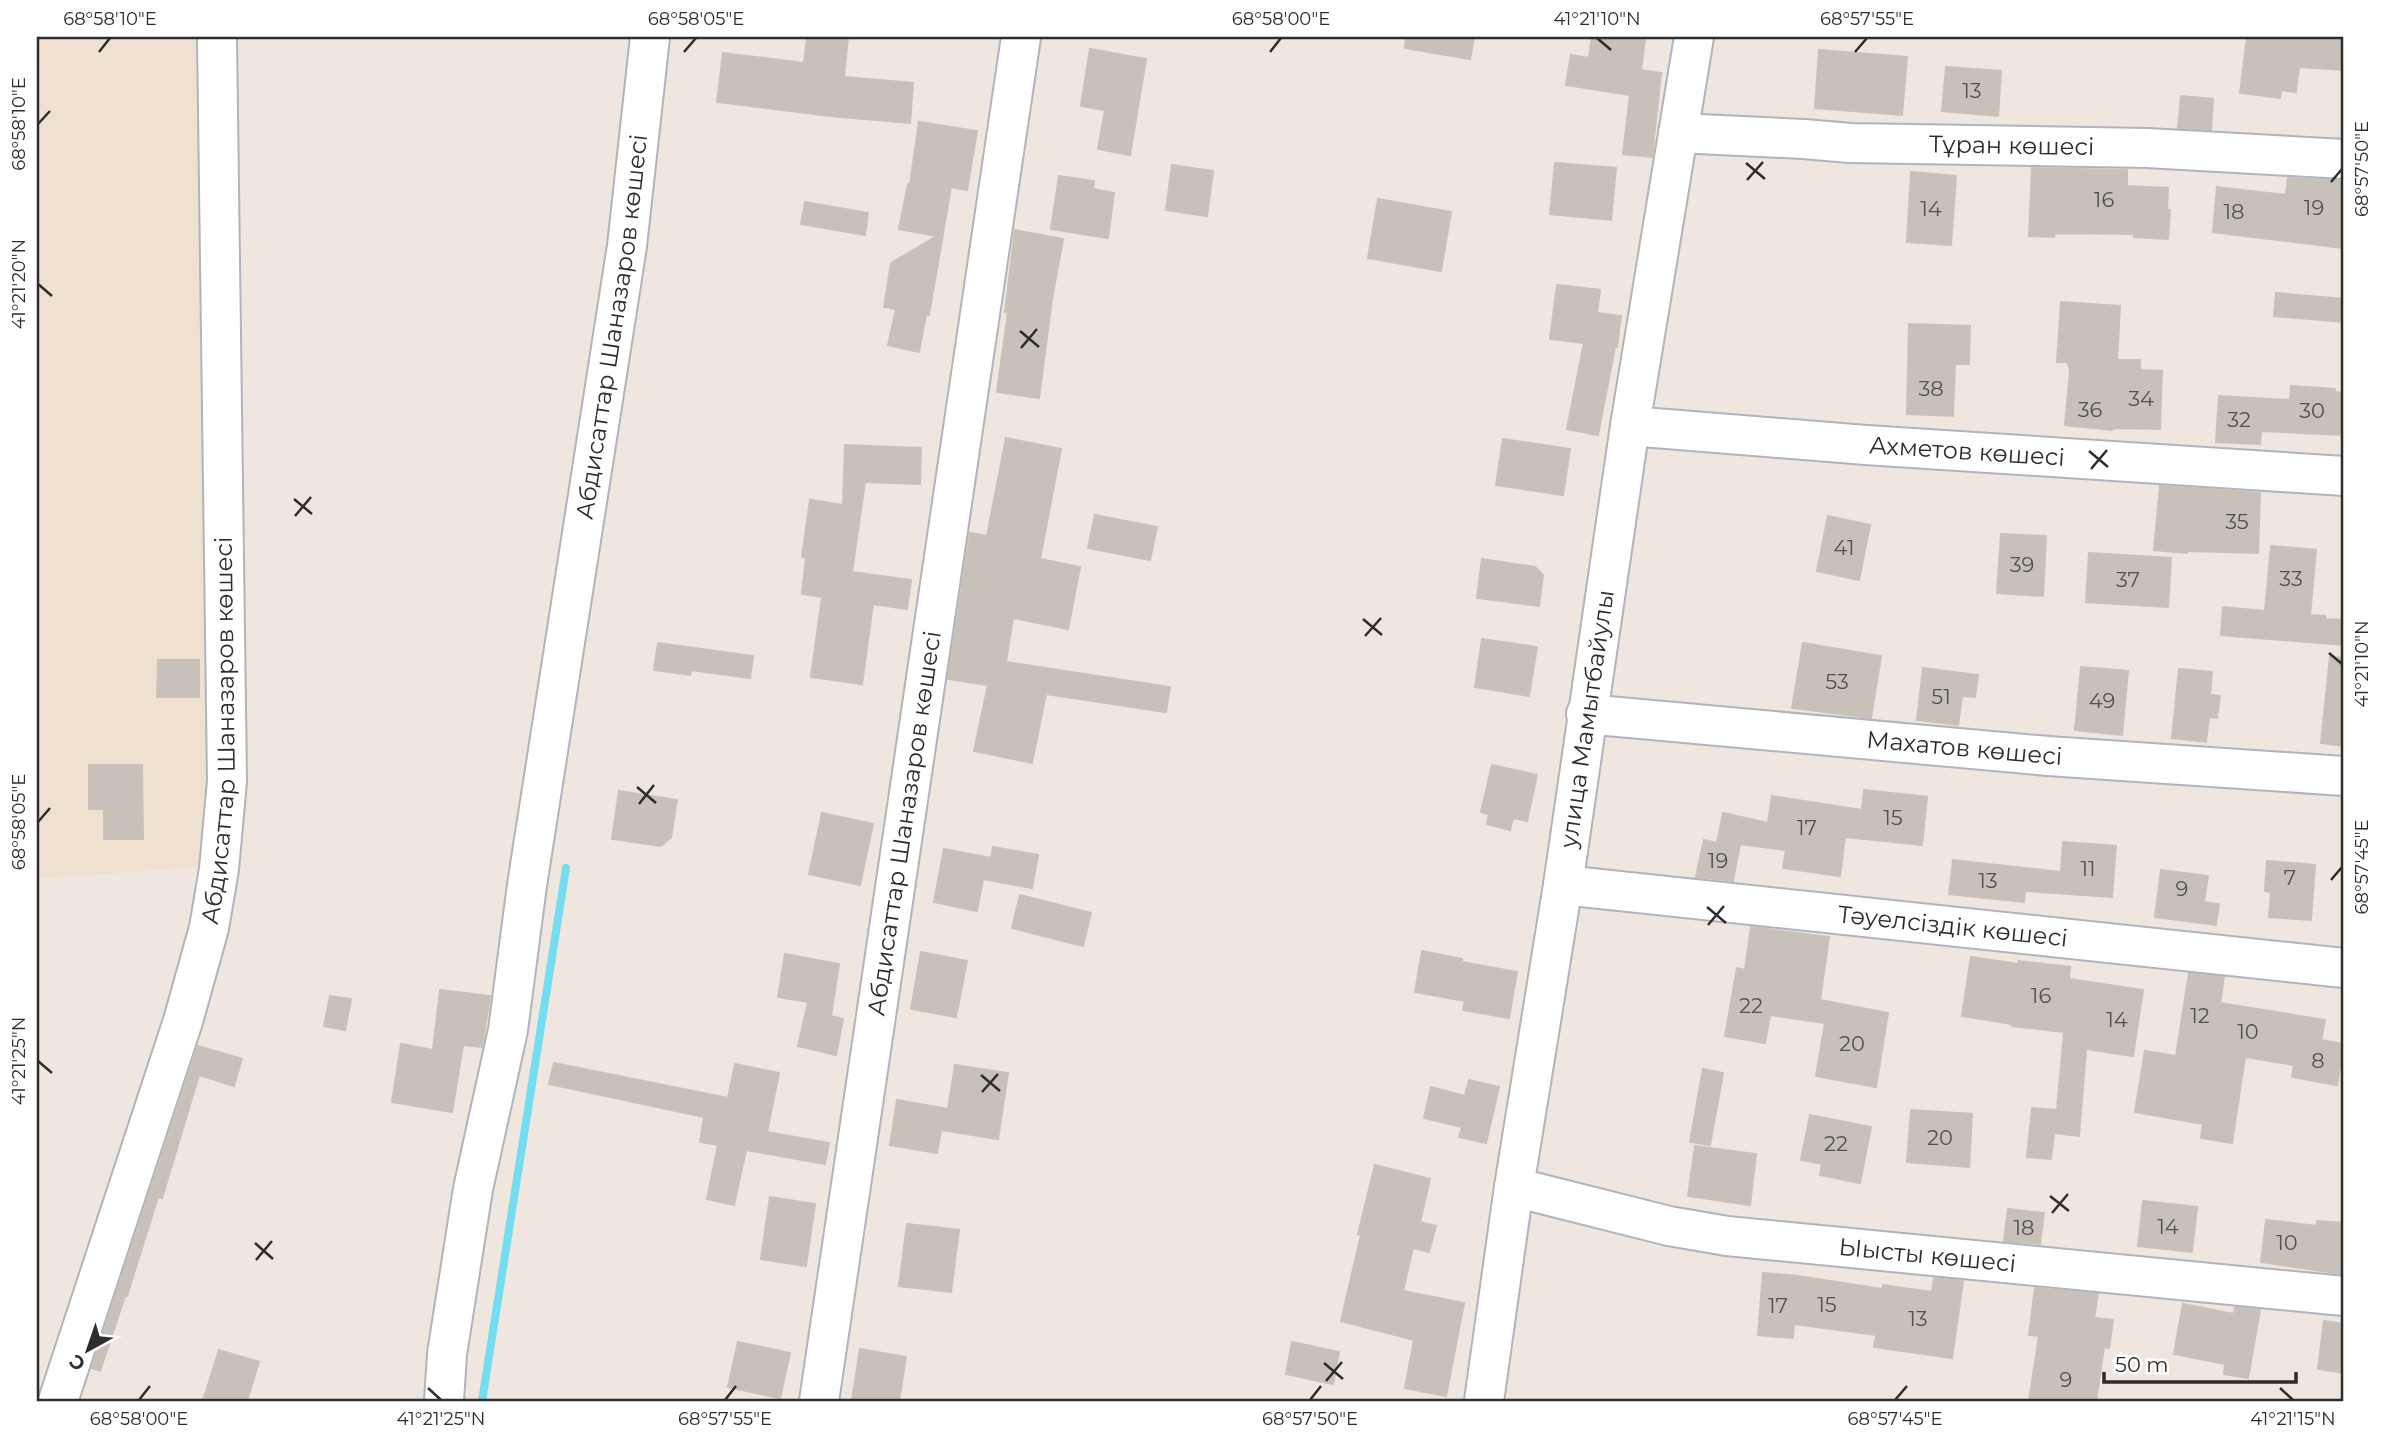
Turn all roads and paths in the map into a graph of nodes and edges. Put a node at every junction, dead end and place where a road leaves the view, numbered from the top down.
1 (217, 37) edge
2 (650, 37) edge
3 (1021, 37) edge
4 (1694, 37) edge
5 (1678, 133) junction
6 (2344, 159) edge
7 (1630, 426) junction
8 (2344, 476) edge
9 (1586, 714) junction
10 (2344, 776) edge
11 (1563, 885) junction
12 (2344, 968) edge
13 (1514, 1188) junction
14 (2344, 1296) edge
15 (58, 1401) edge
16 (444, 1401) edge
17 (819, 1401) edge
18 (1484, 1401) edge

1 - 15 street, Абдисаттар Шаназаров көшесі
2 - 16 street, Абдисаттар Шаназаров көшесі
3 - 17 street, Абдисаттар Шаназаров көшесі
4 - 5 street, улица Мамытбайулы
5 - 6 street, Тұран көшесі
5 - 7 street, улица Мамытбайулы
7 - 8 street, Ахметов көшесі
7 - 9 street, улица Мамытбайулы
9 - 10 street, Махатов көшесі
9 - 11 street, улица Мамытбайулы
11 - 12 street, Тәуелсіздік көшесі
11 - 13 street, улица Мамытбайулы
13 - 14 street, Ыысты көшесі
13 - 18 street, улица Мамытбайулы

